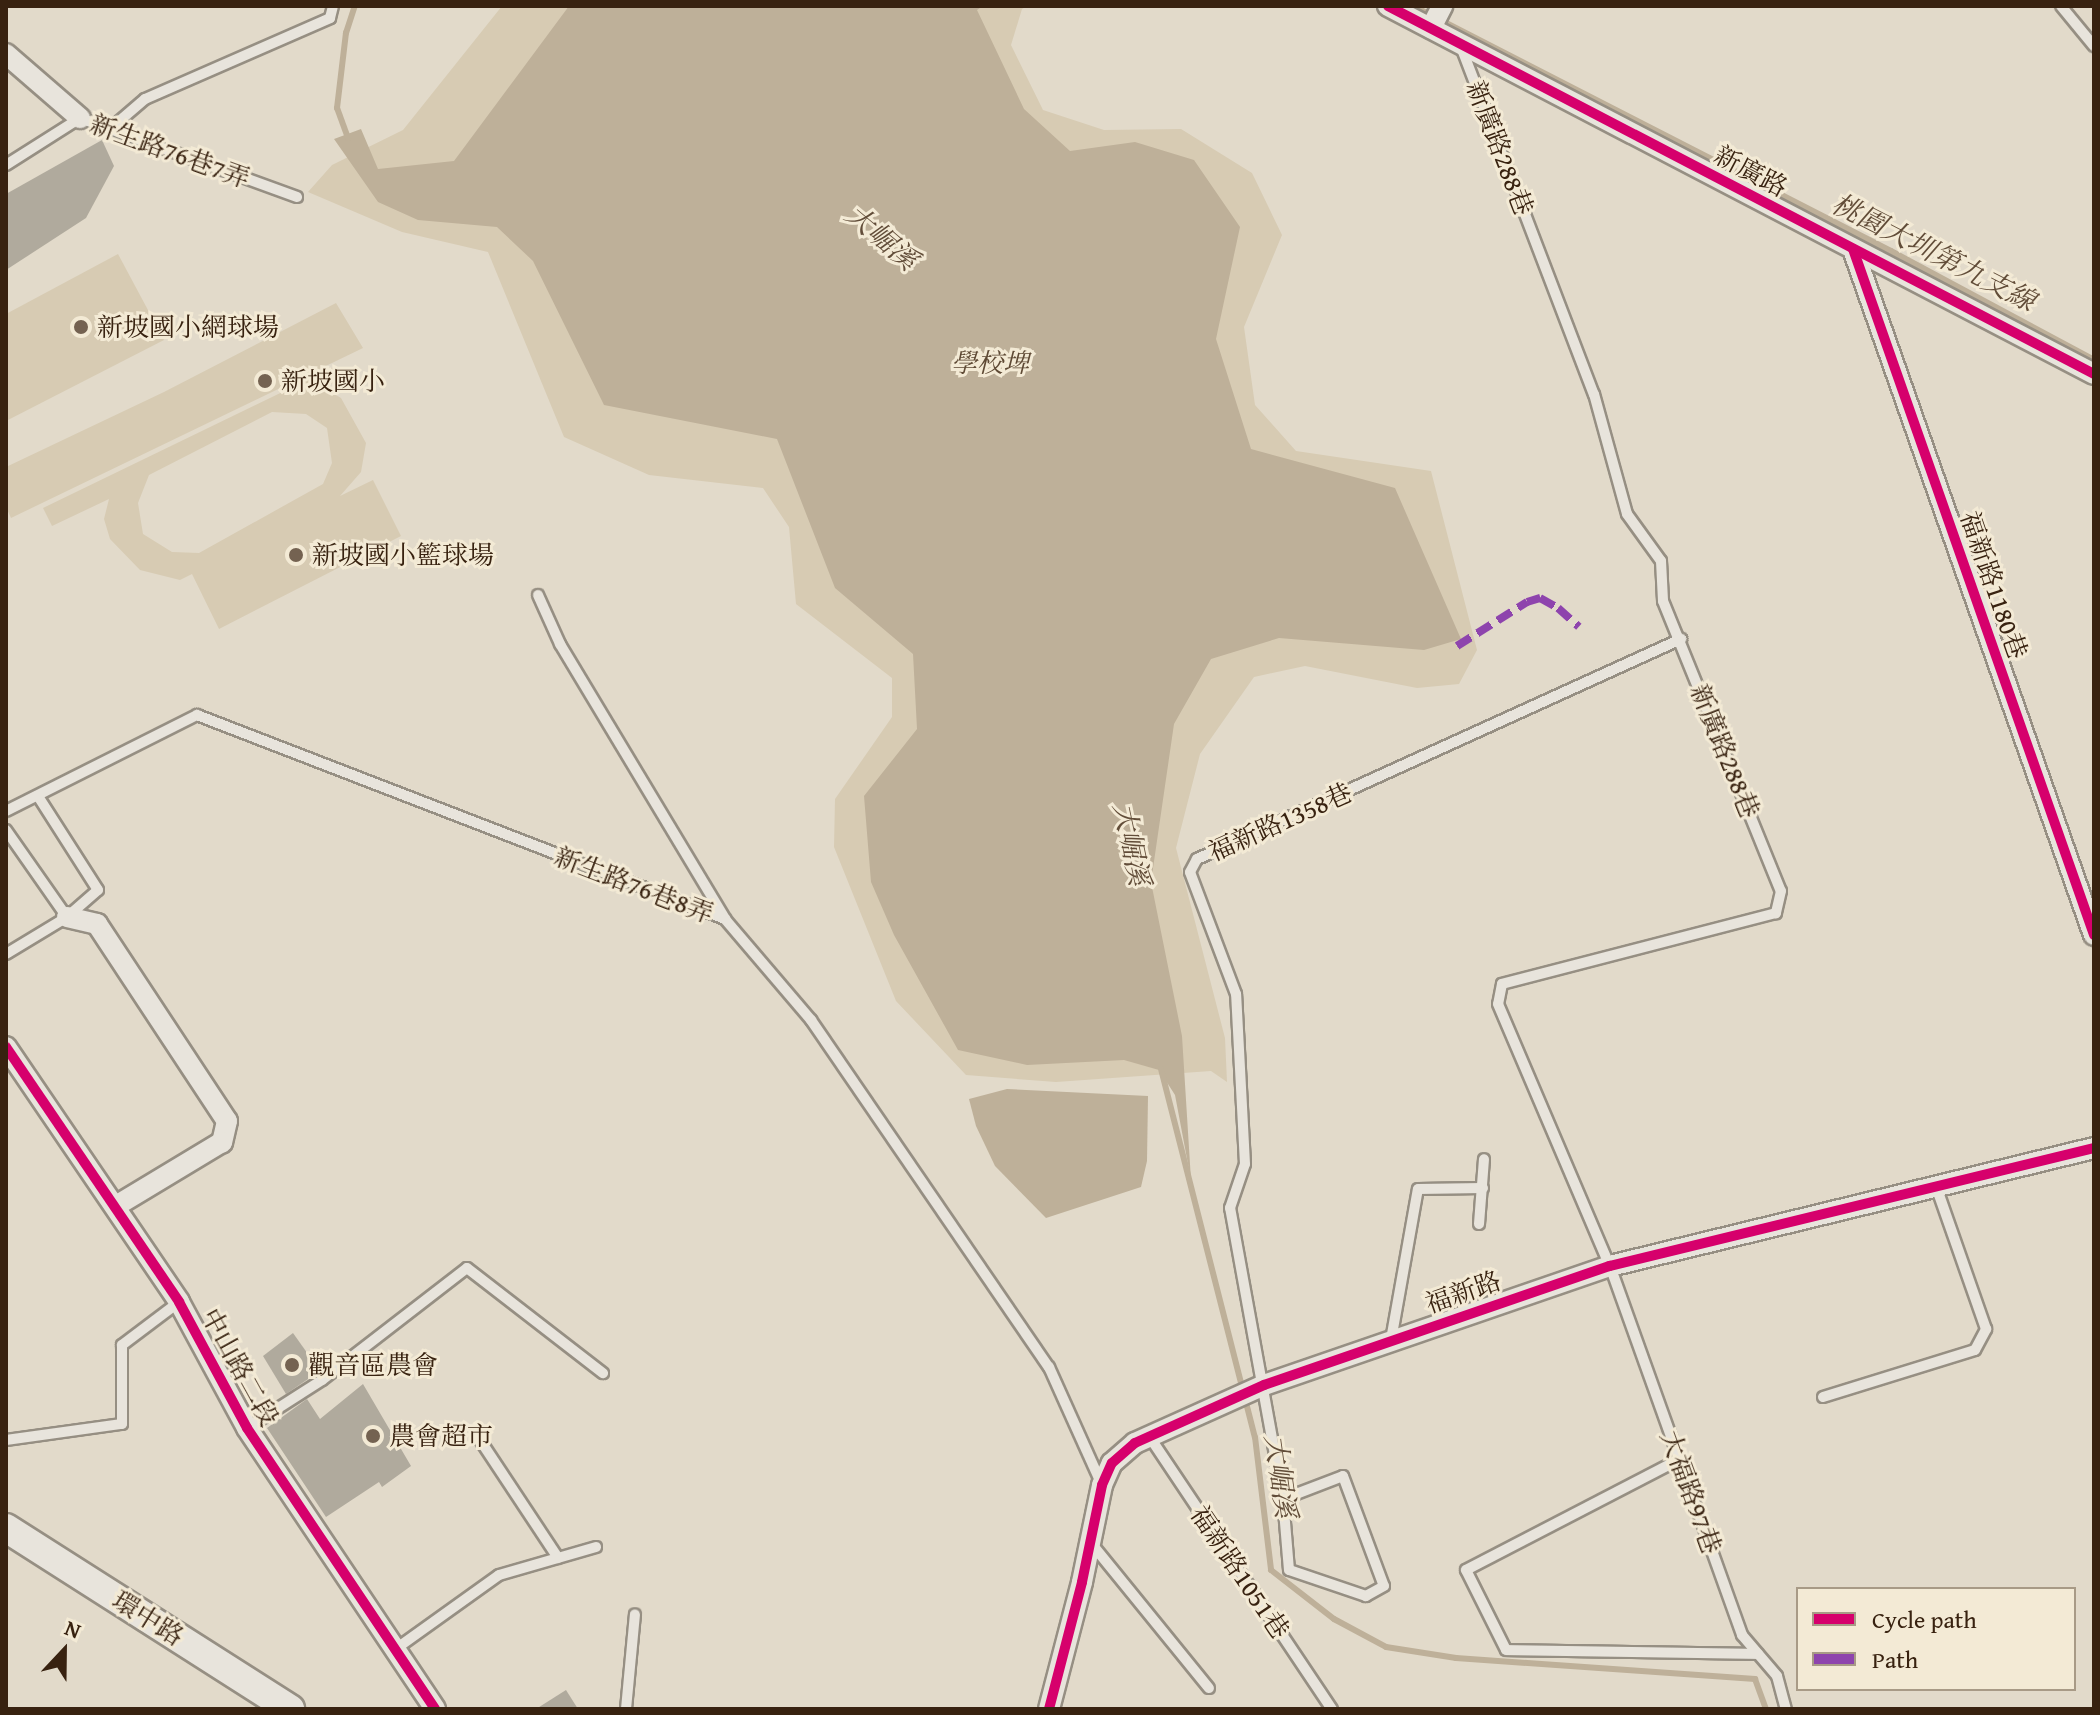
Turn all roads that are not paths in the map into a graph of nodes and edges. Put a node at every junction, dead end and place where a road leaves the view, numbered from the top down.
1 (333, 6) edge
2 (1388, 6) edge
3 (1442, 6) edge
4 (2061, 6) edge
5 (1431, 28) junction
6 (1459, 42) junction
7 (2094, 46) edge
8 (6, 54) edge
9 (80, 118) junction
10 (110, 129) junction
11 (6, 165) edge
12 (297, 197) dead end
13 (1853, 249) junction
14 (2094, 374) edge
15 (538, 595) dead end
16 (1681, 639) junction
17 (38, 796) junction
18 (6, 811) edge
19 (6, 830) edge
20 (67, 917) junction
21 (725, 919) junction
22 (2094, 935) edge
23 (6, 954) edge
24 (6, 1047) edge
25 (2094, 1148) edge
26 (1484, 1159) dead end
27 (1936, 1185) junction
28 (1483, 1188) junction
29 (116, 1206) junction
30 (1479, 1224) dead end
31 (1610, 1266) junction
32 (179, 1302) junction
33 (1391, 1340) junction
34 (603, 1373) dead end
35 (1264, 1385) junction
36 (1823, 1397) dead end
37 (247, 1428) junction
38 (1149, 1436) junction
39 (478, 1437) dead end
40 (6, 1440) edge
41 (1680, 1459) junction
42 (1102, 1485) junction
43 (1283, 1499) junction
44 (6, 1528) edge
45 (1090, 1542) junction
46 (596, 1547) dead end
47 (558, 1558) junction
48 (635, 1614) dead end
49 (397, 1648) junction
50 (1758, 1654) junction
51 (1209, 1688) dead end
52 (290, 1709) edge
53 (435, 1709) edge
54 (626, 1709) edge
55 (1049, 1709) edge
56 (1332, 1709) edge
57 (1786, 1709) edge

1 - 10 lane
2 - 5 street, 新廣路
3 - 5 street
4 - 7 lane
5 - 6 street, 新廣路
6 - 13 street, 新廣路
6 - 16 lane, 新廣路288巷
8 - 9 street
9 - 10 lane, 新生路76巷7弄
9 - 11 lane, 新生路76巷7弄
10 - 12 lane, 新生路76巷7弄
13 - 14 street, 新廣路
13 - 22 street, 福新路1180巷
15 - 21 lane
16 - 31 lane, 新廣路288巷
16 - 35 lane, 福新路1358巷
17 - 18 lane, 新生路76巷8弄
17 - 20 lane
17 - 21 lane, 新生路76巷8弄
19 - 20 lane
20 - 23 lane
20 - 29 street
21 - 42 lane, 新生路76巷8弄
24 - 29 street, 中山路二段
25 - 27 street, 福新路
26 - 28 lane
27 - 31 street, 福新路
27 - 36 lane
28 - 30 lane
28 - 33 lane
29 - 32 street, 中山路二段
31 - 33 street, 福新路
31 - 41 lane, 大福路97巷
32 - 37 street, 中山路二段
32 - 40 lane
33 - 35 street, 福新路
34 - 37 lane
35 - 38 street, 福新路
35 - 43 lane, 福新路1358巷
37 - 49 street, 中山路二段
38 - 42 street, 福新路
38 - 56 lane, 福新路1051巷
39 - 47 lane
41 - 50 lane, 大福路97巷
41 - 50 lane
42 - 45 street, 福新路
43 - 43 lane, 福新路1358巷
44 - 52 main road, 環中路
45 - 51 lane
45 - 55 street, 福新路
46 - 47 lane
47 - 49 lane
48 - 54 lane
49 - 53 street, 中山路二段
50 - 57 lane, 大福路97巷

